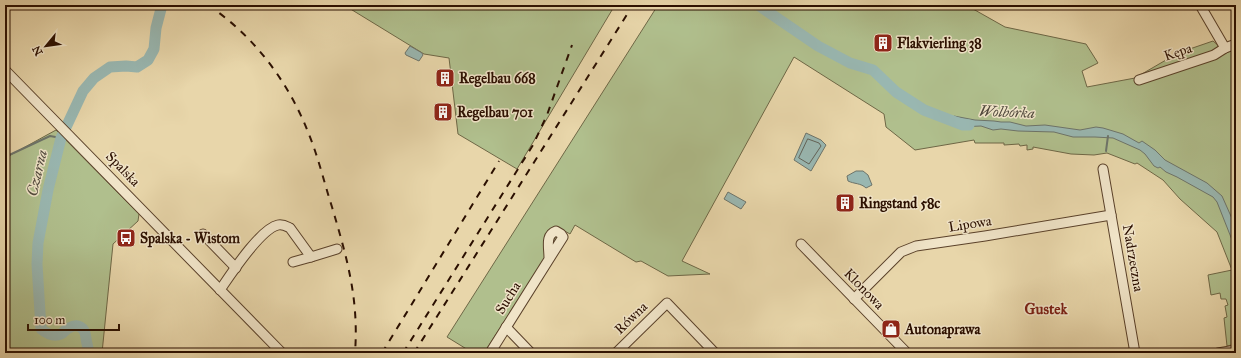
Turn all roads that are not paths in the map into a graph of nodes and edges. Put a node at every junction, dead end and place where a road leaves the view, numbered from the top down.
1 (1200, 5) edge
2 (1236, 44) edge
3 (1225, 48) junction
4 (5, 70) edge
5 (1139, 80) dead end
6 (1103, 169) dead end
7 (1111, 215) junction
8 (203, 234) dead end
9 (801, 244) dead end
10 (337, 249) dead end
11 (311, 257) junction
12 (550, 258) dead end
13 (293, 262) dead end
14 (236, 268) junction
15 (220, 290) junction
16 (854, 299) junction
17 (506, 327) junction
18 (1236, 350) edge
19 (282, 353) edge
20 (490, 353) edge
21 (531, 353) edge
22 (616, 353) edge
23 (715, 353) edge
24 (907, 353) edge
25 (1135, 353) edge
26 (1218, 353) edge

1 - 3 street
2 - 3 street, Kępa
3 - 5 street, Kępa
4 - 15 street, Spalska
6 - 7 street, Nadrzeczna
7 - 16 street, Lipowa
7 - 25 street, Nadrzeczna
8 - 14 street
9 - 16 street, Klonowa
10 - 11 street
11 - 13 street
11 - 14 street
12 - 17 street, Sucha
14 - 15 street
15 - 19 street, Spalska
16 - 24 street, Klonowa
17 - 20 street, Sucha
17 - 21 street
18 - 26 street
22 - 23 street, Równa

